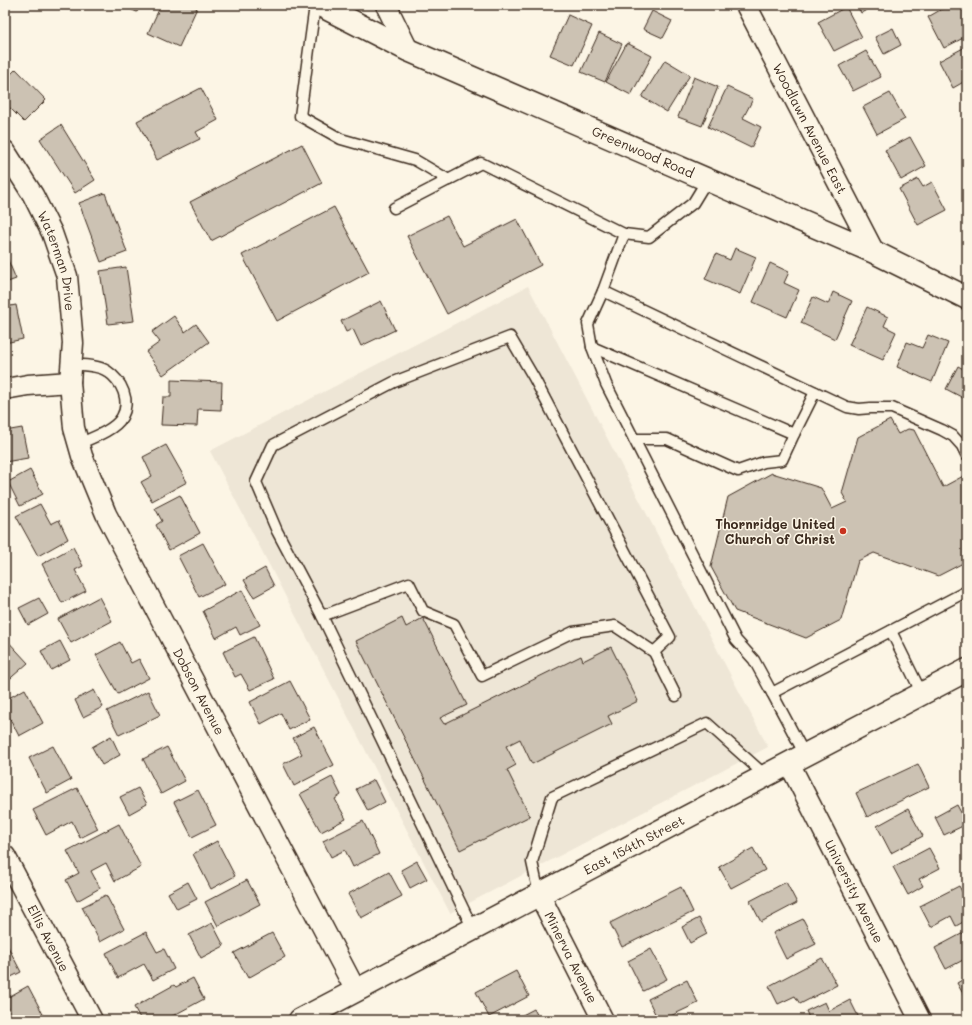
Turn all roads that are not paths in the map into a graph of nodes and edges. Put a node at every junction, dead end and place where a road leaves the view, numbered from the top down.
1 (315, 5) edge
2 (320, 5) edge
3 (386, 5) edge
4 (746, 5) edge
5 (408, 50) junction
6 (5, 151) edge
7 (449, 180) junction
8 (707, 180) junction
9 (394, 208) dead end
10 (624, 234) junction
11 (874, 252) junction
12 (603, 291) junction
13 (967, 298) edge
14 (592, 347) junction
15 (71, 373) junction
16 (5, 389) edge
17 (815, 392) junction
18 (794, 434) junction
19 (634, 439) junction
20 (78, 444) junction
21 (967, 456) edge
22 (967, 591) edge
23 (322, 616) junction
24 (891, 631) junction
25 (654, 652) junction
26 (967, 670) edge
27 (772, 693) junction
28 (922, 694) junction
29 (676, 696) dead end
30 (797, 759) junction
31 (766, 776) junction
32 (5, 856) edge
33 (539, 894) junction
34 (473, 929) junction
35 (356, 991) junction
36 (92, 1020) edge
37 (300, 1020) edge
38 (603, 1020) edge
39 (920, 1020) edge

1 - 7 lane
2 - 5 street, Greenwood Road
3 - 5 street
4 - 11 street, Woodlawn Avenue East
5 - 8 street, Greenwood Road
6 - 15 street, Waterman Drive
7 - 9 lane
7 - 10 lane
8 - 10 lane
8 - 11 street, Greenwood Road
10 - 12 lane
11 - 13 street, Greenwood Road
12 - 14 lane
12 - 17 lane
14 - 18 lane
14 - 19 lane
15 - 16 street
15 - 20 street, Dobson Avenue
15 - 20 lane
17 - 18 lane
17 - 21 lane
18 - 19 lane
19 - 27 lane
20 - 35 street, Dobson Avenue
22 - 24 lane
23 - 25 lane
23 - 25 lane
23 - 34 lane
24 - 27 lane
24 - 28 lane
25 - 29 lane
26 - 28 street, East 154th Street
27 - 30 lane
28 - 30 street, East 154th Street
30 - 31 street, East 154th Street
30 - 39 street, University Avenue
31 - 33 street, East 154th Street
31 - 33 lane
32 - 36 street, Ellis Avenue
33 - 34 street, East 154th Street
33 - 38 street, Minerva Avenue
34 - 35 street, East 154th Street
35 - 37 street, East 154th Street

